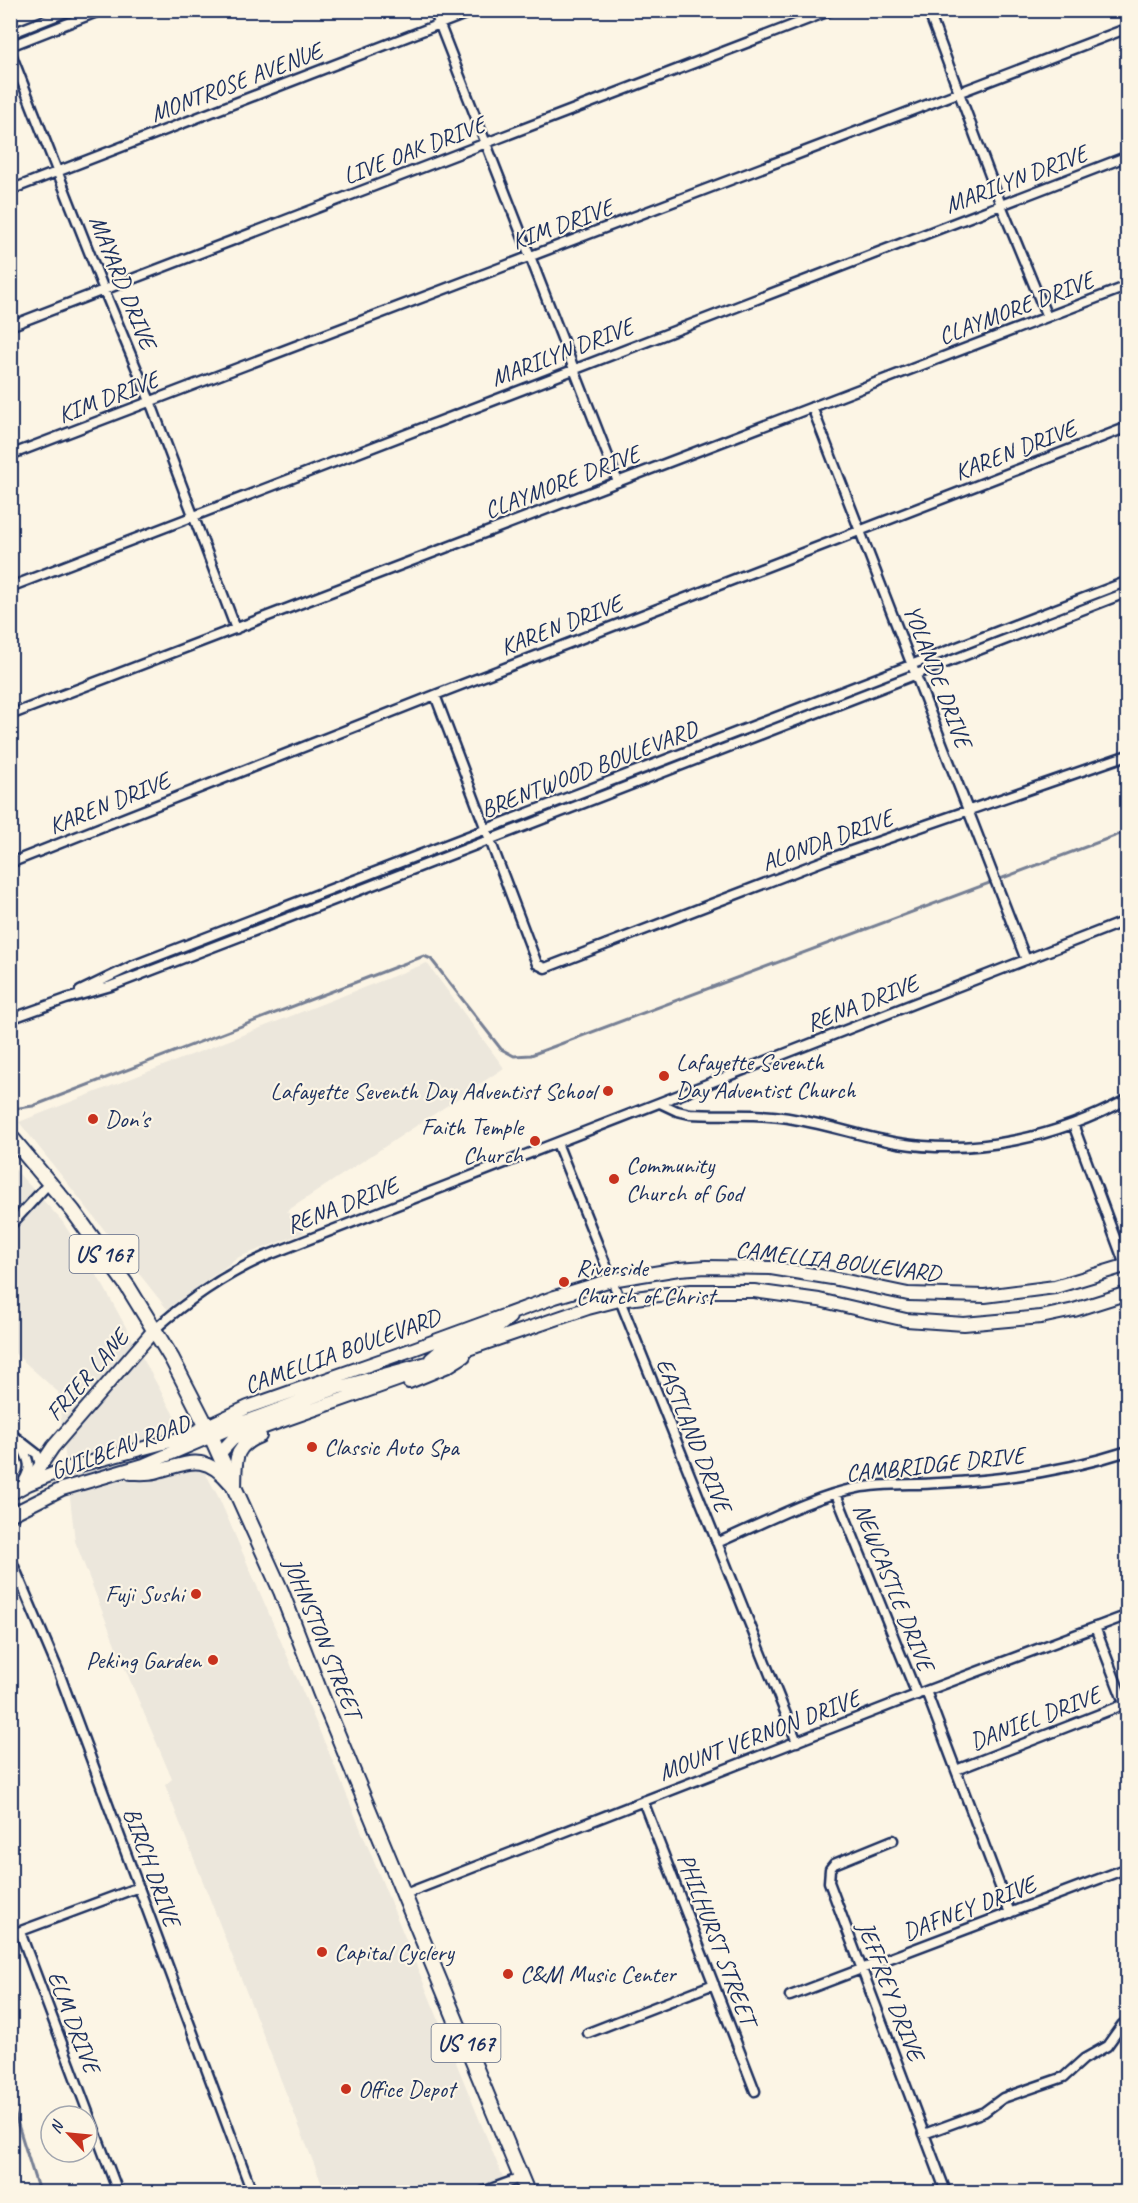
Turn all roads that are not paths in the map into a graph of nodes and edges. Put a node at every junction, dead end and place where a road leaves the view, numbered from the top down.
1 (71, 10) edge
2 (102, 10) edge
3 (434, 10) edge
4 (476, 10) edge
5 (832, 10) edge
6 (928, 10) edge
7 (440, 25) junction
8 (1128, 28) edge
9 (10, 34) edge
10 (10, 46) edge
11 (10, 51) edge
12 (960, 92) junction
13 (486, 143) junction
14 (1128, 156) edge
15 (59, 171) junction
16 (10, 190) edge
17 (1001, 205) junction
18 (529, 257) junction
19 (1128, 286) edge
20 (104, 290) junction
21 (1047, 317) junction
22 (10, 326) edge
23 (572, 369) junction
24 (150, 401) junction
25 (812, 407) junction
26 (1128, 427) edge
27 (10, 456) edge
28 (618, 482) junction
29 (193, 517) junction
30 (860, 531) junction
31 (1128, 581) edge
32 (10, 587) edge
33 (1128, 592) edge
34 (236, 629) junction
35 (913, 669) junction
36 (435, 695) junction
37 (10, 715) edge
38 (1128, 755) edge
39 (969, 810) junction
40 (488, 834) junction
41 (10, 863) edge
42 (1128, 920) edge
43 (1026, 960) junction
44 (10, 1019) edge
45 (1128, 1101) edge
46 (660, 1103) junction
47 (1073, 1124) junction
48 (10, 1136) edge
49 (557, 1143) junction
50 (50, 1182) junction
51 (10, 1226) edge
52 (1126, 1265) edge
53 (611, 1280) junction
54 (1128, 1293) edge
55 (619, 1300) junction
56 (518, 1310) junction
57 (154, 1329) junction
58 (479, 1346) junction
59 (427, 1363) junction
60 (209, 1431) junction
61 (10, 1433) edge
62 (21, 1442) junction
63 (1128, 1451) edge
64 (219, 1454) junction
65 (40, 1465) junction
66 (118, 1474) junction
67 (28, 1484) junction
68 (235, 1488) junction
69 (13, 1493) edge
70 (836, 1494) junction
71 (10, 1506) edge
72 (10, 1515) edge
73 (717, 1543) junction
74 (10, 1557) edge
75 (1128, 1615) edge
76 (1095, 1628) junction
77 (926, 1691) junction
78 (916, 1695) junction
79 (1126, 1707) edge
80 (797, 1742) junction
81 (956, 1770) junction
82 (643, 1801) junction
83 (893, 1840) dead end
84 (1128, 1868) edge
85 (139, 1887) junction
86 (405, 1894) junction
87 (1010, 1913) junction
88 (15, 1933) edge
89 (862, 1969) junction
90 (714, 1984) junction
91 (790, 1996) dead end
92 (1128, 2021) edge
93 (588, 2033) dead end
94 (755, 2091) dead end
95 (924, 2134) junction
96 (521, 2178) junction
97 (1128, 2190) edge
98 (118, 2193) edge
99 (252, 2193) edge
100 (482, 2193) edge
101 (527, 2193) edge
102 (946, 2193) edge
103 (1120, 2193) edge

1 - 9 street
2 - 10 street
3 - 7 street
4 - 7 street, MONTROSE AVENUE
5 - 13 street, LIVE OAK DRIVE
6 - 12 street
7 - 13 street
7 - 15 street, MONTROSE AVENUE
8 - 12 street, KIM DRIVE
11 - 15 street, MAYARD DRIVE
12 - 17 street
12 - 18 street, KIM DRIVE
13 - 18 street
13 - 20 street, LIVE OAK DRIVE
14 - 17 street, MARILYN DRIVE
15 - 16 street, MONTROSE AVENUE
15 - 20 street, MAYARD DRIVE
17 - 21 street
17 - 23 street, MARILYN DRIVE
18 - 23 street
18 - 24 street, KIM DRIVE
19 - 21 street, CLAYMORE DRIVE
20 - 22 street, LIVE OAK DRIVE
20 - 24 street, MAYARD DRIVE
21 - 25 street, CLAYMORE DRIVE
23 - 28 street
23 - 29 street, MARILYN DRIVE
24 - 27 street, KIM DRIVE
24 - 29 street, MAYARD DRIVE
25 - 28 street, CLAYMORE DRIVE
25 - 30 street, YOLANDE DRIVE
26 - 30 street, KAREN DRIVE
28 - 34 street, CLAYMORE DRIVE
29 - 32 street, MARILYN DRIVE
29 - 34 street, MAYARD DRIVE
30 - 35 street, YOLANDE DRIVE
30 - 36 street, KAREN DRIVE
31 - 35 street, BRENTWOOD BOULEVARD
33 - 35 street, BRENTWOOD BOULEVARD
34 - 37 street, CLAYMORE DRIVE
35 - 39 street, YOLANDE DRIVE
35 - 40 street, BRENTWOOD BOULEVARD
36 - 40 street
36 - 41 street, KAREN DRIVE
38 - 39 street, ALONDA DRIVE
39 - 40 street, ALONDA DRIVE
39 - 43 street, YOLANDE DRIVE
40 - 44 street, BRENTWOOD BOULEVARD
42 - 43 street, RENA DRIVE
43 - 46 street, RENA DRIVE
45 - 47 street
46 - 47 street
46 - 49 street, RENA DRIVE
47 - 52 street
48 - 50 main road, JOHNSTON STREET / US 167
49 - 53 street, EASTLAND DRIVE
49 - 57 street, RENA DRIVE
50 - 51 street
50 - 57 main road, JOHNSTON STREET / US 167
52 - 53 main road, CAMELLIA BOULEVARD
53 - 55 street, EASTLAND DRIVE
53 - 56 main road, CAMELLIA BOULEVARD
54 - 55 main road, CAMELLIA BOULEVARD
55 - 58 main road, CAMELLIA BOULEVARD
55 - 73 street, EASTLAND DRIVE
56 - 59 main road
56 - 60 main road, CAMELLIA BOULEVARD
57 - 60 main road, JOHNSTON STREET / US 167
57 - 65 main road, FRIER LANE
58 - 59 main road, CAMELLIA BOULEVARD
58 - 68 main road
59 - 60 main road, CAMELLIA BOULEVARD
59 - 64 main road
60 - 64 main road, JOHNSTON STREET / US 167
60 - 66 main road, GUILBEAU ROAD
60 - 67 main road, GUILBEAU ROAD
61 - 62 street
62 - 65 street
62 - 69 street
63 - 70 street, CAMBRIDGE DRIVE
64 - 68 main road, JOHNSTON STREET / US 167
65 - 67 main road, FRIER LANE
66 - 68 main road
66 - 72 main road, GUILBEAU ROAD
67 - 69 main road, GUILBEAU ROAD
67 - 71 main road, FRIER LANE
68 - 86 main road, JOHNSTON STREET / US 167
70 - 73 street, CAMBRIDGE DRIVE
70 - 78 street, NEWCASTLE DRIVE
73 - 80 street, EASTLAND DRIVE
74 - 85 street, BIRCH DRIVE
75 - 76 street, MOUNT VERNON DRIVE
76 - 77 street, MOUNT VERNON DRIVE
76 - 79 street
77 - 78 street, MOUNT VERNON DRIVE
77 - 81 street, NEWCASTLE DRIVE
78 - 80 street, MOUNT VERNON DRIVE
79 - 81 street, DANIEL DRIVE
80 - 82 street, MOUNT VERNON DRIVE
81 - 87 street, NEWCASTLE DRIVE
82 - 86 street, MOUNT VERNON DRIVE
82 - 90 street, PHILHURST STREET
83 - 89 street, JEFFREY DRIVE
84 - 87 street, DAFNEY DRIVE
85 - 88 street
85 - 99 street, BIRCH DRIVE
86 - 96 main road, JOHNSTON STREET / US 167
87 - 89 street, DAFNEY DRIVE
88 - 98 street, ELM DRIVE
89 - 91 street, DAFNEY DRIVE
89 - 95 street, JEFFREY DRIVE
90 - 93 street
90 - 94 street, PHILHURST STREET
92 - 95 street
95 - 102 street, JEFFREY DRIVE
96 - 100 street
96 - 101 main road, JOHNSTON STREET / US 167
97 - 103 street

